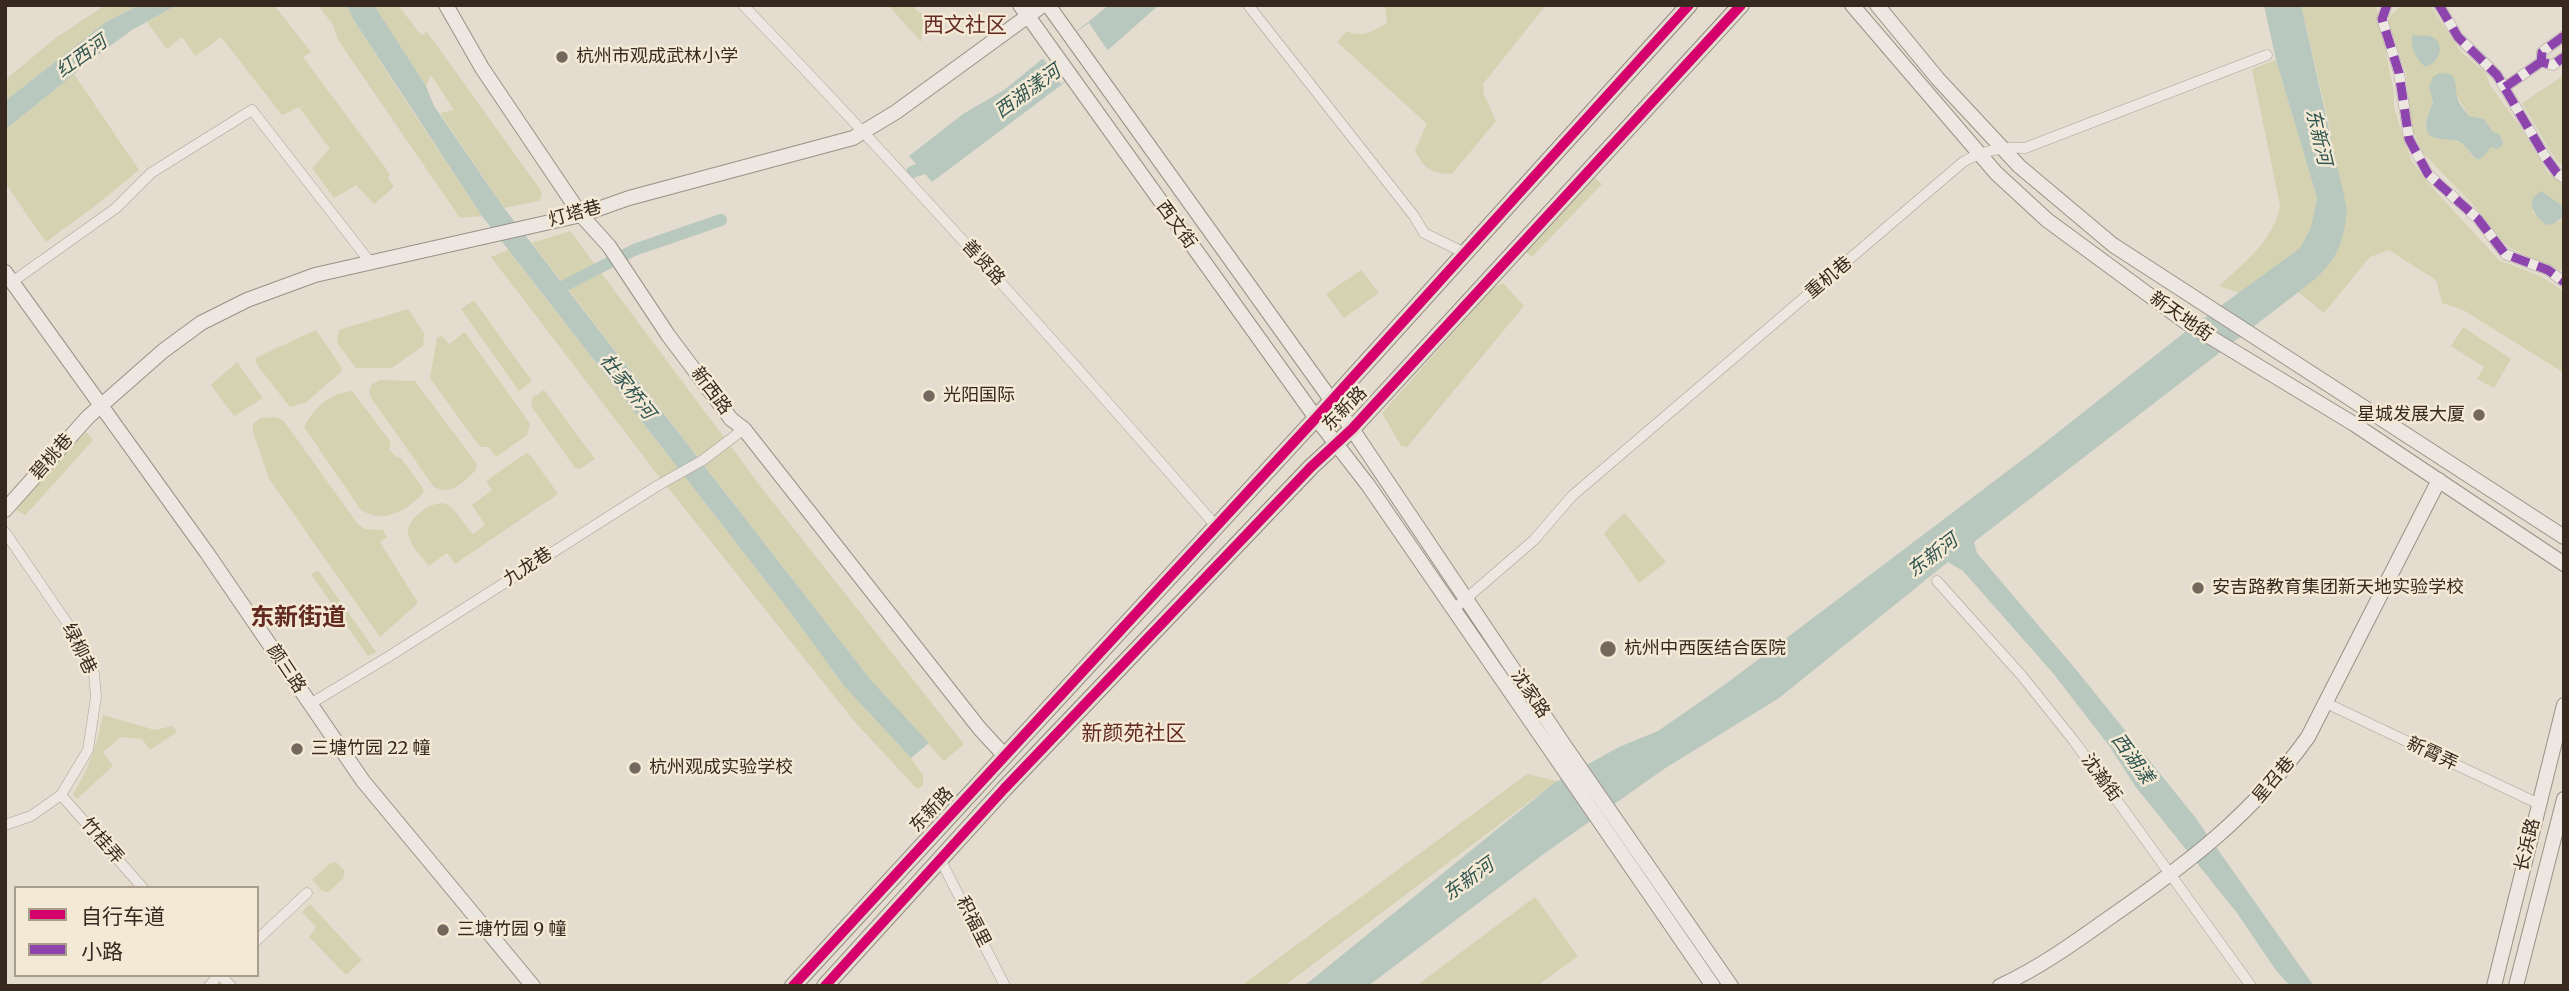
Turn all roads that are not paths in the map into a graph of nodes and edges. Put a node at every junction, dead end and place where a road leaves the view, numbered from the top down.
1 (446, 5) edge
2 (743, 5) edge
3 (1045, 5) edge
4 (1248, 5) edge
5 (1689, 5) edge
6 (1741, 5) edge
7 (1852, 5) edge
8 (1877, 5) edge
9 (2387, 5) edge
10 (2438, 5) edge
11 (1024, 11) edge
12 (2564, 36) edge
13 (2267, 55) dead end
14 (2564, 57) edge
15 (2541, 62) junction
16 (2505, 87) junction
17 (864, 133) junction
18 (2002, 147) junction
19 (1978, 153) junction
20 (2564, 178) edge
21 (581, 215) junction
22 (1465, 253) junction
23 (370, 262) junction
24 (9, 277) edge
25 (2564, 282) edge
26 (1332, 400) junction
27 (101, 405) junction
28 (1315, 418) junction
29 (744, 429) junction
30 (1352, 429) junction
31 (1335, 444) junction
32 (2439, 480) junction
33 (5, 510) edge
34 (1216, 526) junction
35 (5, 533) edge
36 (2564, 537) edge
37 (2564, 564) edge
38 (1937, 581) dead end
39 (1467, 600) junction
40 (1454, 610) junction
41 (2326, 703) junction
42 (310, 704) junction
43 (2564, 705) edge
44 (1005, 756) junction
45 (1564, 757) junction
46 (61, 795) junction
47 (2564, 799) edge
48 (2539, 804) junction
49 (1606, 818) junction
50 (2561, 824) edge
51 (5, 825) edge
52 (940, 859) junction
53 (2170, 873) junction
54 (141, 886) edge
55 (307, 893) dead end
56 (259, 938) edge
57 (531, 985) edge
58 (793, 986) edge
59 (825, 986) edge
60 (1005, 986) edge
61 (1713, 986) edge
62 (1731, 986) edge
63 (2000, 986) edge
64 (2251, 986) edge
65 (2494, 986) edge
66 (2516, 986) edge

1 - 21 main road, 新西路
2 - 17 street, 善贤路
3 - 11 main road, 灯塔巷
3 - 26 main road, 西文街
4 - 22 street
5 - 22 main road, 东新路
6 - 30 main road, 东新路
7 - 19 main road, 新天地街
8 - 18 main road, 新天地街
9 - 25 street
10 - 16 street
11 - 17 main road, 灯塔巷
11 - 28 main road, 西文街
12 - 15 street
13 - 18 street, 重机巷
14 - 15 street
15 - 16 street
16 - 20 street
17 - 21 main road, 灯塔巷
17 - 34 street, 善贤路
18 - 19 street, 重机巷
18 - 36 main road, 新天地街
19 - 32 main road, 新天地街
19 - 39 street, 重机巷
21 - 23 main road, 灯塔巷
21 - 29 main road, 新西路
22 - 26 main road, 东新路
23 - 24 street
23 - 27 main road, 灯塔巷
24 - 27 main road, 颜三路
26 - 28 main road, 东新路
26 - 30 main road, 沈家路
27 - 33 main road, 碧桃巷
27 - 42 main road, 颜三路
28 - 31 main road, 西文街
28 - 34 main road, 东新路
29 - 42 street, 九龙巷
29 - 44 main road, 新西路
30 - 31 main road, 东新路
30 - 39 main road, 沈家路
31 - 40 main road, 沈家路
31 - 52 main road, 东新路
32 - 37 main road, 新天地街
32 - 41 main road, 星召巷
34 - 44 main road, 东新路
35 - 46 street, 绿柳巷
38 - 53 street, 沈瀚街
39 - 40 street, 重机巷
39 - 45 main road, 沈家路
40 - 45 main road, 沈家路
41 - 48 street, 新霄弄
41 - 53 main road, 星召巷
42 - 57 main road, 颜三路
43 - 48 main road, 长浜路
44 - 58 main road, 东新路
45 - 49 main road, 沈家路
46 - 51 street, 绿柳巷
46 - 54 street, 竹桂弄
47 - 50 main road, 长浜路
48 - 65 main road, 长浜路
49 - 61 main road, 沈家路
49 - 62 main road, 沈家路
50 - 66 main road, 长浜路
52 - 59 main road, 东新路
52 - 60 street, 积福里
53 - 63 main road, 星召巷
53 - 64 street, 沈瀚街
55 - 56 street

